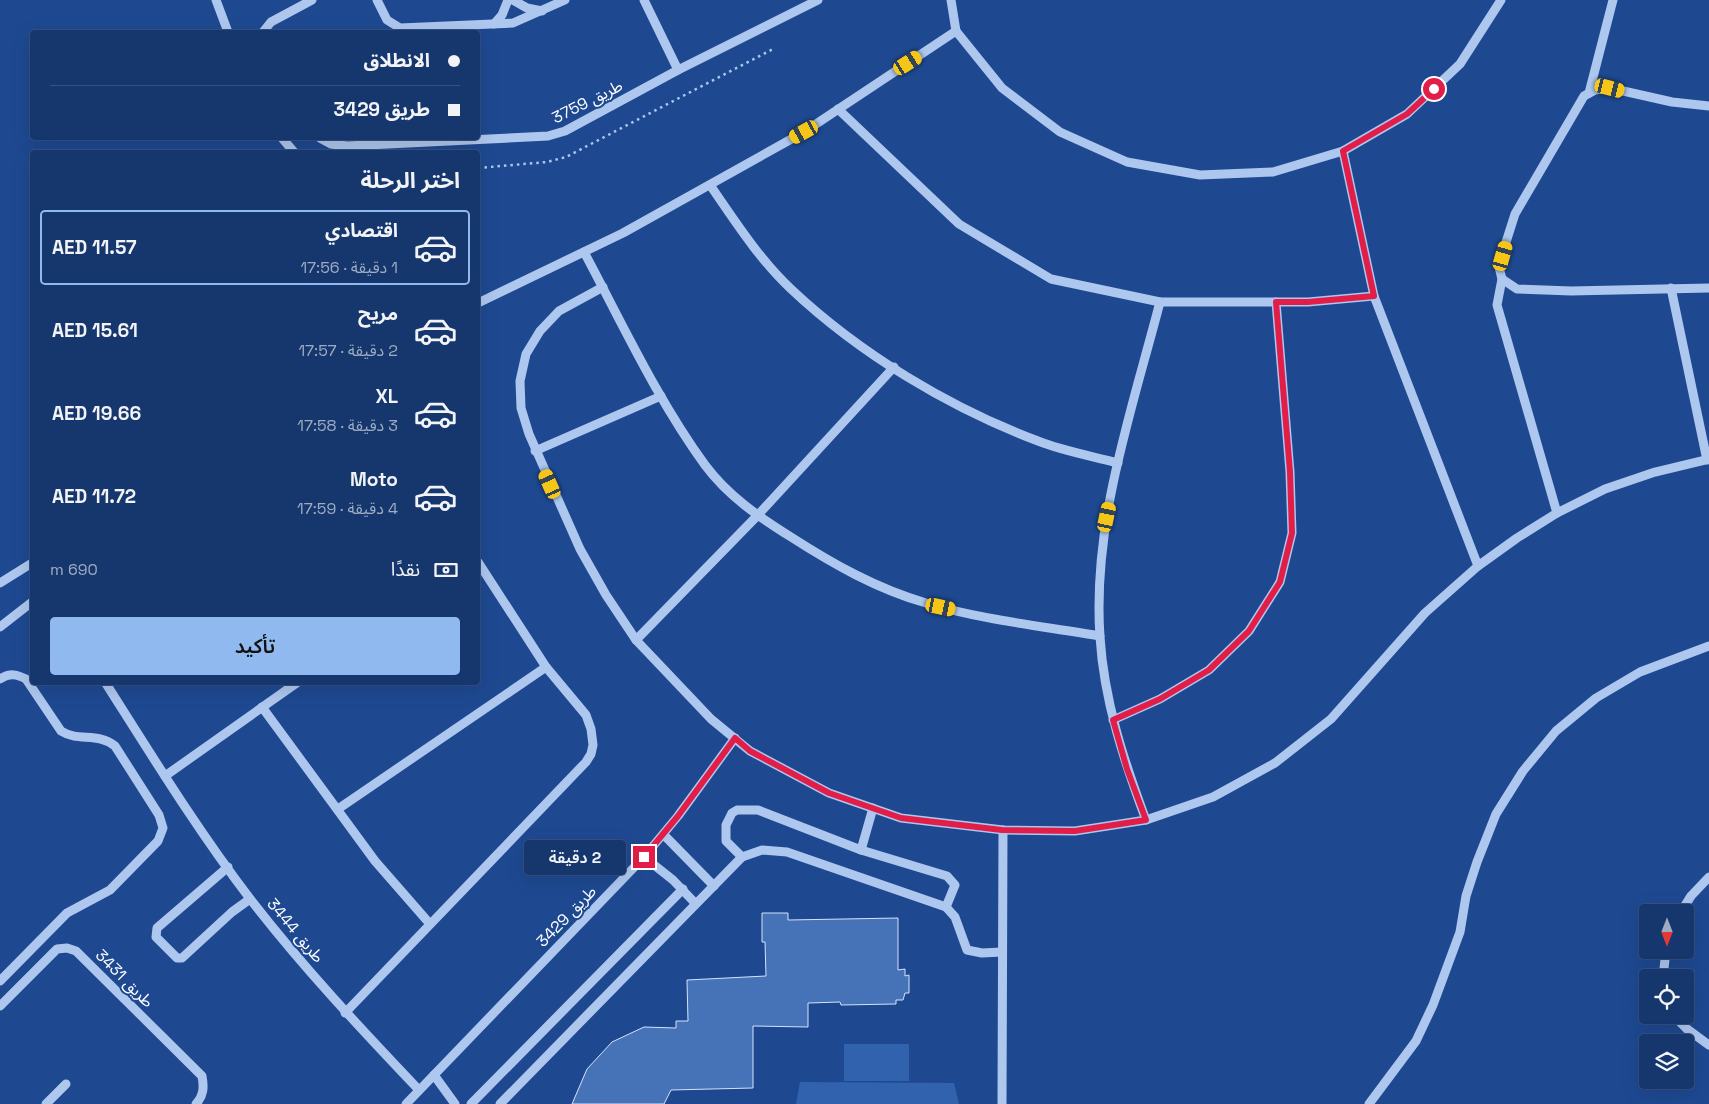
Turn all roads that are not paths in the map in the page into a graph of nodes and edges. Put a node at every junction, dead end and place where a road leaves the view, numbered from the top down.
1 (216, 0) edge
2 (312, 0) edge
3 (377, 0) edge
4 (508, 0) edge
5 (513, 0) edge
6 (565, 0) edge
7 (644, 0) edge
8 (818, 0) edge
9 (951, 0) edge
10 (1501, 0) edge
11 (1613, 0) edge
12 (542, 11) junction
13 (494, 24) junction
14 (227, 30) edge
15 (265, 30) edge
16 (956, 30) junction
17 (678, 70) junction
18 (1589, 93) junction
19 (1709, 106) edge
20 (838, 109) junction
21 (480, 139) edge
22 (284, 140) edge
23 (324, 140) edge
24 (468, 140) edge
25 (292, 150) edge
26 (1343, 151) junction
27 (710, 185) junction
28 (584, 252) junction
29 (1502, 279) junction
30 (603, 287) junction
31 (1671, 288) junction
32 (1709, 288) edge
33 (1374, 296) junction
34 (480, 302) edge
35 (1160, 302) junction
36 (1276, 302) junction
37 (894, 367) junction
38 (661, 396) junction
39 (535, 451) junction
40 (1708, 460) edge
41 (1118, 463) junction
42 (1557, 513) junction
43 (757, 516) junction
44 (480, 565) edge
45 (1478, 566) junction
46 (30, 568) edge
47 (0, 583) edge
48 (30, 604) edge
49 (0, 627) edge
50 (1100, 636) junction
51 (636, 640) junction
52 (1709, 646) edge
53 (546, 667) junction
54 (0, 679) edge
55 (30, 685) edge
56 (30, 685) edge
57 (107, 685) edge
58 (294, 685) edge
59 (262, 707) junction
60 (1113, 720) junction
61 (735, 738) junction
62 (165, 776) junction
63 (873, 808) junction
64 (338, 809) junction
65 (1146, 820) junction
66 (1002, 830) junction
67 (664, 835) junction
68 (861, 850) junction
69 (644, 857) junction
70 (742, 857) junction
71 (228, 867) junction
72 (1709, 877) edge
73 (714, 886) junction
74 (683, 889) junction
75 (250, 899) junction
76 (695, 903) junction
77 (1686, 904) edge
78 (946, 906) junction
79 (430, 924) junction
80 (1002, 952) junction
81 (0, 981) edge
82 (0, 1006) edge
83 (345, 1013) junction
84 (1682, 1024) edge
85 (1709, 1045) edge
86 (434, 1075) junction
87 (66, 1084) dead end
88 (419, 1090) junction
89 (412, 1102) edge
90 (46, 1104) edge
91 (196, 1104) edge
92 (455, 1104) edge
93 (472, 1104) edge
94 (500, 1104) edge
95 (1002, 1104) edge
96 (1369, 1104) edge

1 - 14 street
2 - 15 street
3 - 13 street
4 - 13 street
5 - 12 street
6 - 12 street
7 - 17 street
8 - 17 street, طريق 3759
9 - 16 street
10 - 26 street
11 - 18 street
12 - 13 street
16 - 20 street
16 - 26 street
17 - 21 street, طريق 3759
18 - 19 street
18 - 29 street
20 - 27 street
20 - 35 street
22 - 25 street
23 - 24 street, طريق 3759
26 - 33 street
27 - 28 street
27 - 37 street
28 - 30 street
28 - 34 street
29 - 31 street
29 - 42 street
30 - 38 street
30 - 39 street
31 - 32 street
31 - 40 street
33 - 36 street
33 - 45 street
35 - 36 street
35 - 41 street
36 - 60 street
37 - 41 street
37 - 43 street
38 - 39 street
38 - 43 street
39 - 51 street
40 - 42 street
41 - 50 street
42 - 45 street
43 - 50 street
43 - 51 street
44 - 53 street
45 - 65 street
46 - 47 street
48 - 49 street
50 - 60 street
51 - 61 street
52 - 96 street
53 - 64 street
53 - 79 street
54 - 55 street
56 - 81 street
57 - 62 street, طريق 3444
58 - 59 street
59 - 62 street
59 - 64 street
60 - 65 street
61 - 63 street
61 - 67 street, طريق 3429
62 - 71 street, طريق 3444
63 - 66 street
63 - 68 street
64 - 79 street
65 - 66 street
66 - 80 street
67 - 69 street, طريق 3429
67 - 73 street
68 - 70 street
68 - 78 street
69 - 74 street
69 - 86 street, طريق 3429
70 - 73 street
70 - 78 street
71 - 75 street, طريق 3444
71 - 75 street
72 - 77 street
73 - 76 street
74 - 76 street
74 - 93 street
75 - 83 street, طريق 3444
76 - 94 street
78 - 80 street
79 - 83 street
80 - 95 street
82 - 91 street, طريق 3431
83 - 88 street, طريق 3444
84 - 85 street
86 - 88 street, طريق 3429
86 - 92 street
87 - 90 street
88 - 89 street, طريق 3429

